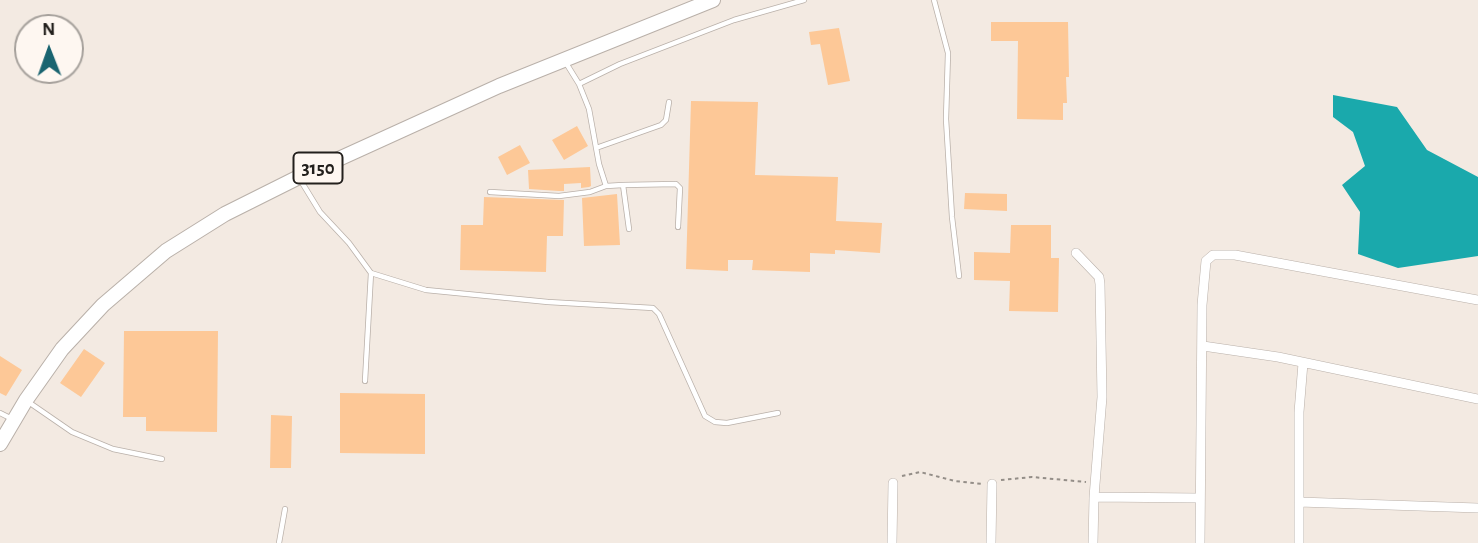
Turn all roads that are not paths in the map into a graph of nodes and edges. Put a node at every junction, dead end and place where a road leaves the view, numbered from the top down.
1 (713, 0) edge
2 (803, 0) edge
3 (934, 0) edge
4 (564, 60) junction
5 (579, 84) junction
6 (669, 102) dead end
7 (596, 148) junction
8 (299, 177) junction
9 (623, 185) junction
10 (606, 186) junction
11 (490, 192) dead end
12 (678, 227) dead end
13 (629, 229) dead end
14 (1076, 253) dead end
15 (371, 273) junction
16 (959, 276) dead end
17 (1478, 300) edge
18 (1203, 346) junction
19 (1303, 363) junction
20 (365, 380) dead end
21 (1478, 399) edge
22 (26, 400) junction
23 (0, 412) edge
24 (778, 413) dead end
25 (15, 420) junction
26 (0, 444) edge
27 (162, 458) dead end
28 (893, 482) road end
29 (992, 484) road end
30 (1094, 497) junction
31 (1199, 498) junction
32 (1299, 502) junction
33 (285, 509) dead end
34 (1478, 509) edge
35 (279, 543) edge
36 (892, 543) edge
37 (991, 543) edge
38 (1093, 543) edge
39 (1200, 543) edge
40 (1299, 543) edge

1 - 4 main road, 3150
2 - 5 lane
3 - 16 lane
4 - 5 lane
4 - 8 main road, 3150
5 - 7 lane
6 - 7 lane
7 - 10 lane
8 - 15 lane
8 - 22 main road, 3150
9 - 10 lane
9 - 12 lane
9 - 13 lane
10 - 11 lane
14 - 30 street
15 - 20 lane
15 - 24 lane
17 - 18 street
18 - 19 street
18 - 31 street
19 - 21 street
19 - 32 street
22 - 25 main road, 3150
22 - 27 lane
23 - 25 lane
25 - 26 main road, 3150
28 - 36 street
29 - 37 street
30 - 31 street
30 - 38 street
31 - 39 street
32 - 34 street
32 - 40 street
33 - 35 lane

